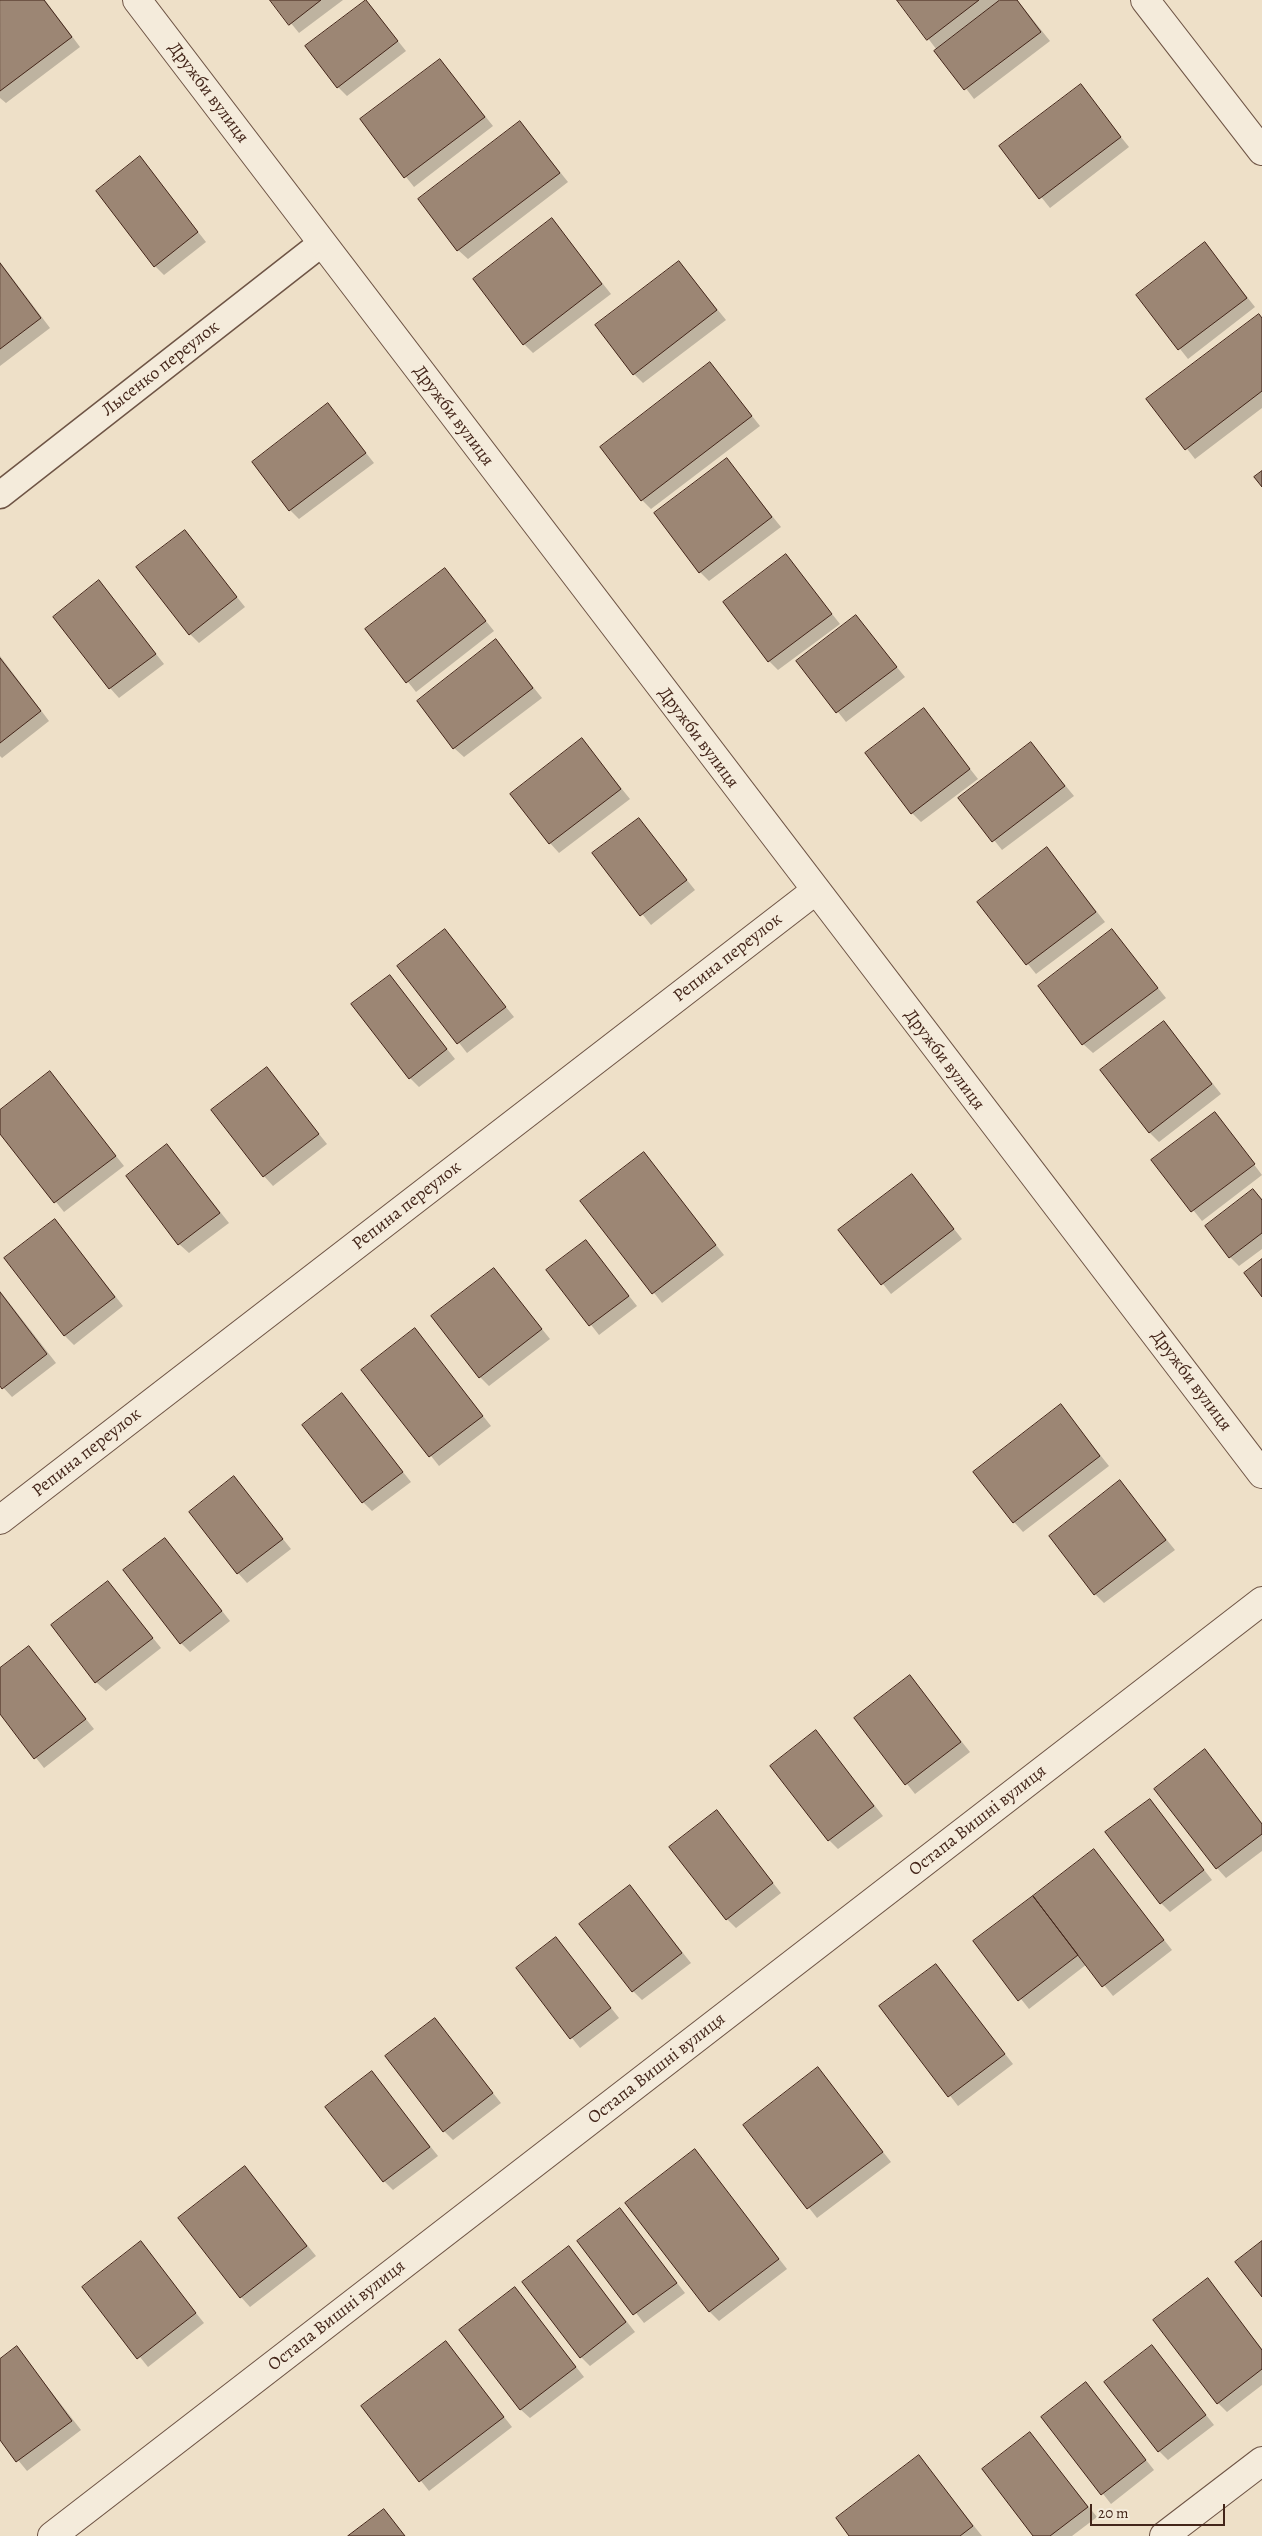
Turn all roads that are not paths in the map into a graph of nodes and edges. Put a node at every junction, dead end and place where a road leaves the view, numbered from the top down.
1 (137, 0) edge
2 (1145, 0) edge
3 (1262, 151) edge
4 (322, 243) junction
5 (0, 495) edge
6 (815, 891) junction
7 (1262, 1474) edge
8 (0, 1520) edge
9 (1262, 1601) edge
10 (1262, 2461) edge
11 (52, 2536) edge
12 (1164, 2536) edge

1 - 4 street, Дружби вулиця
2 - 3 street
4 - 5 lane, Лысенко переулок
4 - 6 street, Дружби вулиця
6 - 7 street, Дружби вулиця
6 - 8 street, Репина переулок
9 - 11 street, Остапа Вишні вулиця
10 - 12 street

